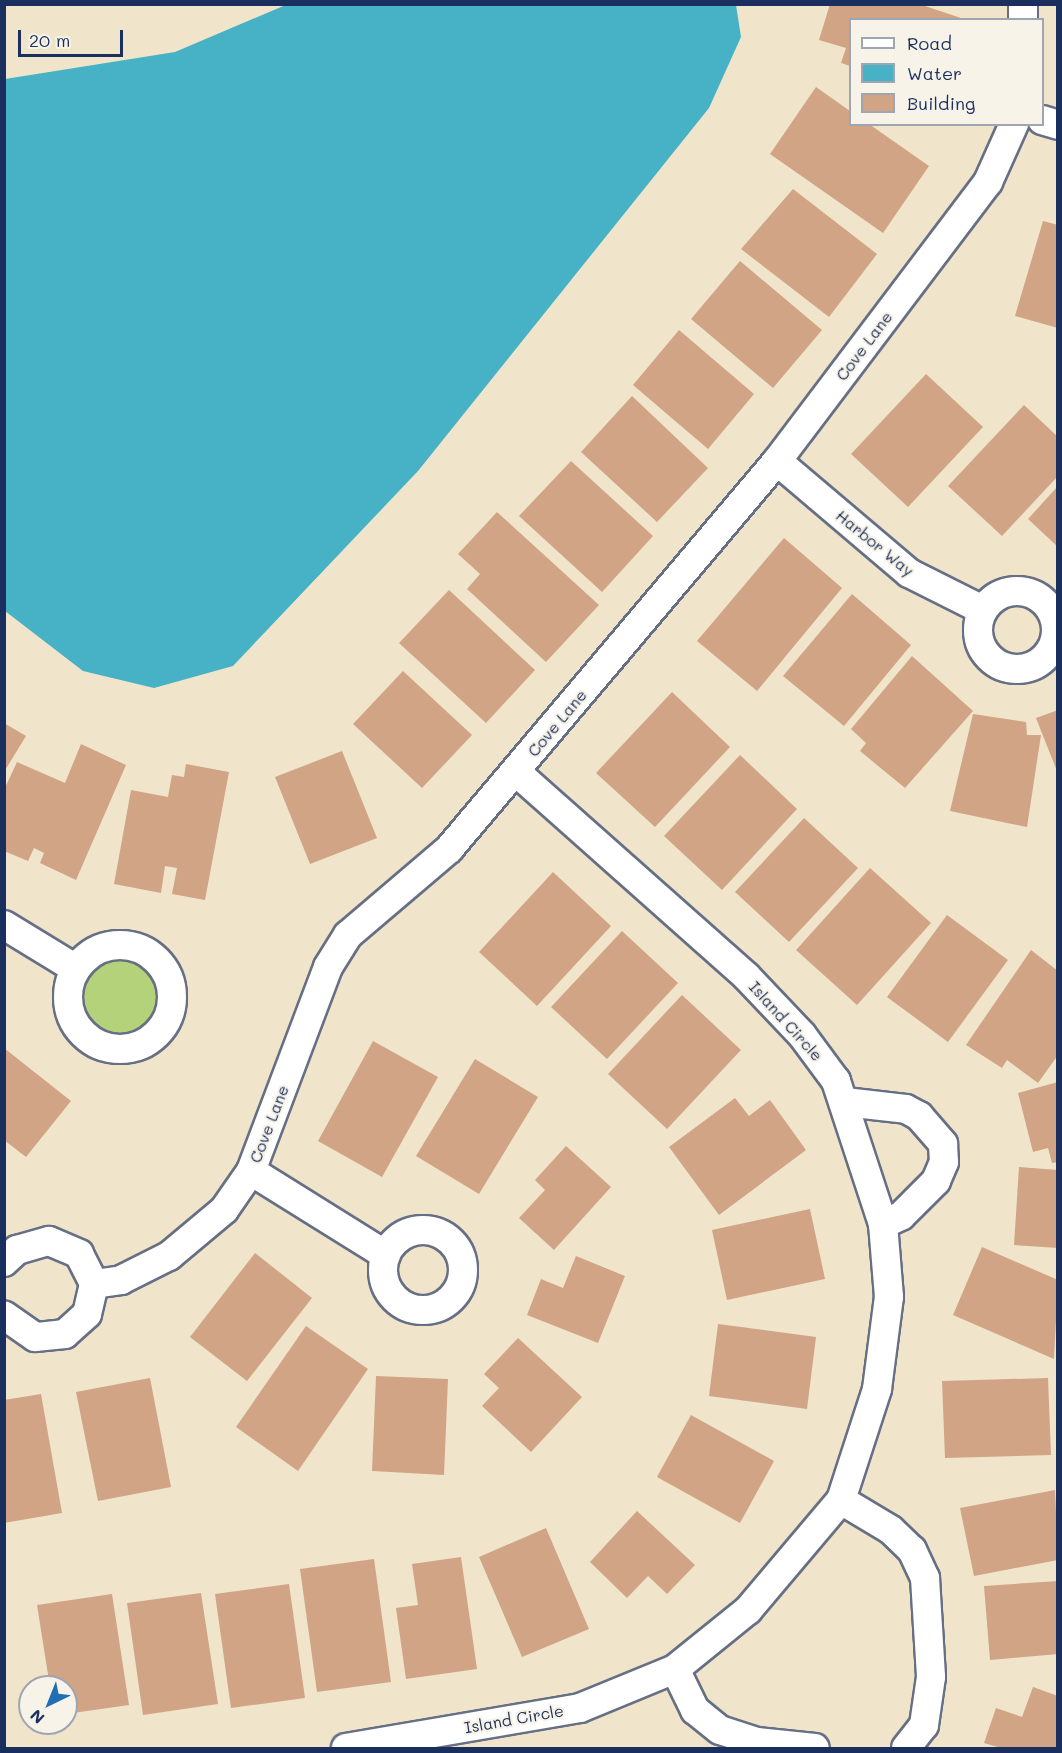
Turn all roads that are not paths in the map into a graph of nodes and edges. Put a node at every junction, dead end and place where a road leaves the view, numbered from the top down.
1 (1013, 126) edge
2 (777, 461) junction
3 (983, 610) dead end
4 (516, 772) junction
5 (4, 925) edge
6 (76, 969) dead end
7 (845, 1102) junction
8 (251, 1171) junction
9 (883, 1224) junction
10 (386, 1255) dead end
11 (4, 1262) edge
12 (94, 1284) junction
13 (4, 1315) edge
14 (841, 1500) junction
15 (675, 1669) junction
16 (346, 1749) edge
17 (815, 1749) edge
18 (906, 1749) edge

1 - 2 street, Cove Lane
2 - 3 street, Harbor Way
2 - 4 street, Cove Lane
4 - 7 street, Island Circle
4 - 8 street, Cove Lane
5 - 6 street
7 - 9 street, Island Circle
7 - 9 street
8 - 10 street
8 - 12 street, Cove Lane
9 - 14 street, Island Circle
11 - 12 street
12 - 13 street
14 - 15 street, Island Circle
14 - 18 street
15 - 16 street, Island Circle
15 - 17 street

